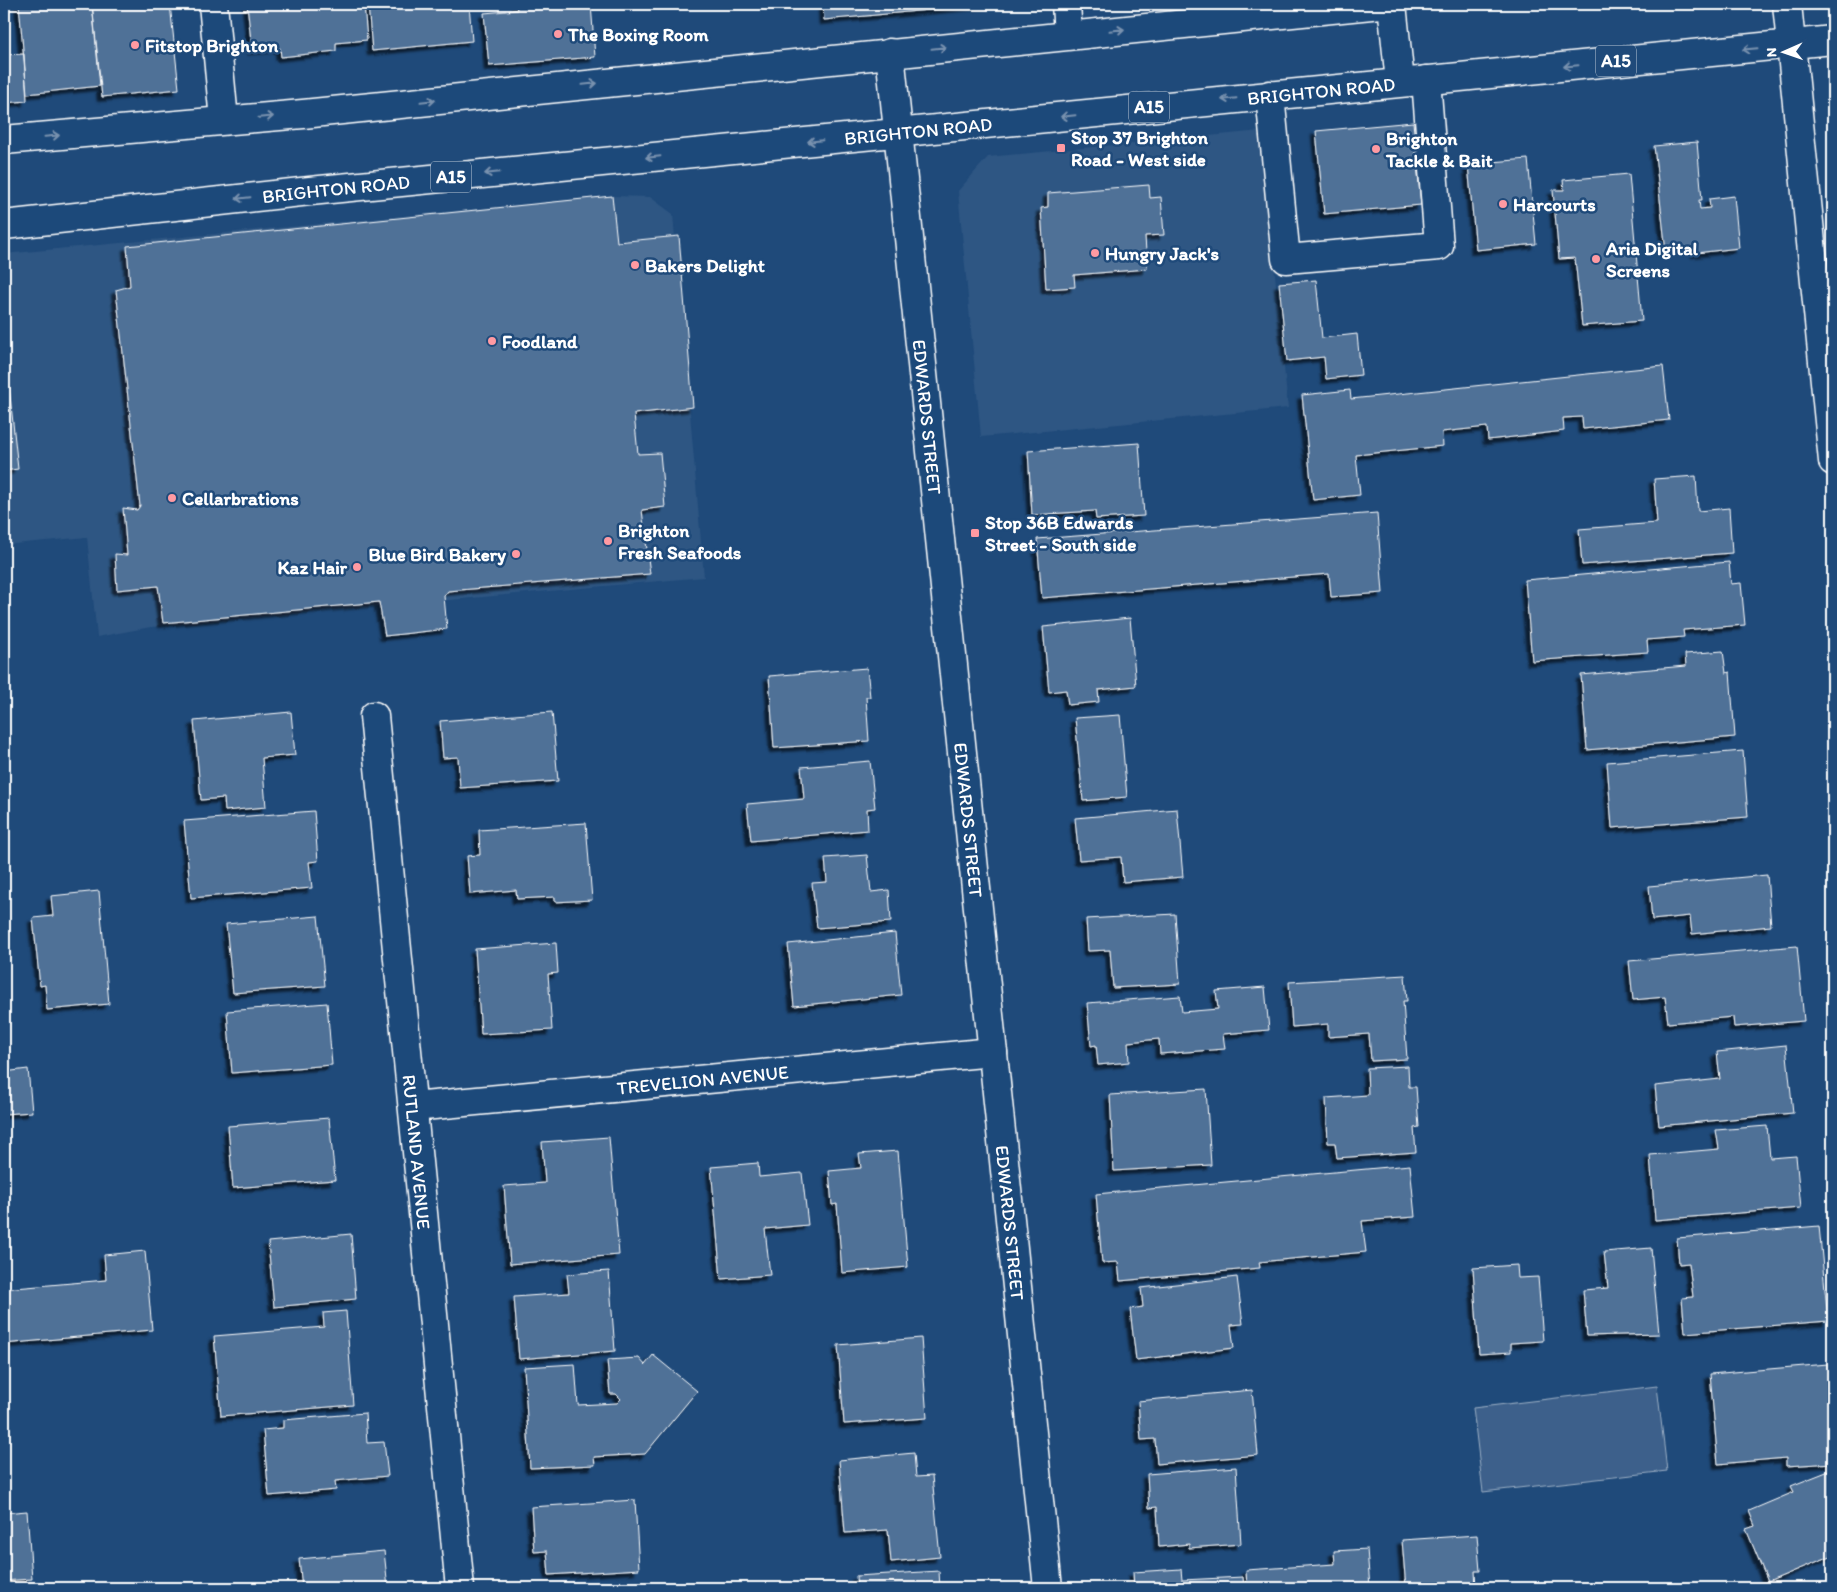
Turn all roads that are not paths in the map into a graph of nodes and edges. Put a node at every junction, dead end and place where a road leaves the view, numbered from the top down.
1 (213, 4) edge
2 (1066, 4) edge
3 (1381, 4) edge
4 (1392, 4) edge
5 (1787, 4) edge
6 (1068, 35) junction
7 (1833, 40) edge
8 (1791, 45) junction
9 (890, 53) junction
10 (1413, 81) junction
11 (1270, 95) junction
12 (224, 120) junction
13 (898, 133) junction
14 (4, 140) edge
15 (4, 225) edge
16 (1833, 461) edge
17 (374, 716) dead end
18 (993, 1052) junction
19 (413, 1107) junction
20 (460, 1588) edge
21 (1048, 1588) edge

1 - 12 street
2 - 6 street
6 -> 3 street
4 - 10 street
5 - 8 street
9 -> 6 street
7 - 8 street, BRIGHTON ROAD / A15
8 -> 10 street, BRIGHTON ROAD / A15
8 - 16 street
12 -> 9 street
9 - 13 street, EDWARDS STREET
10 - 11 street, BRIGHTON ROAD / A15
10 - 11 street
11 -> 13 street, BRIGHTON ROAD / A15
14 -> 12 street
13 -> 15 street, BRIGHTON ROAD / A15
13 - 18 street, EDWARDS STREET
17 - 19 street, RUTLAND AVENUE
18 - 19 street, TREVELION AVENUE
18 - 21 street, EDWARDS STREET
19 - 20 street, RUTLAND AVENUE

